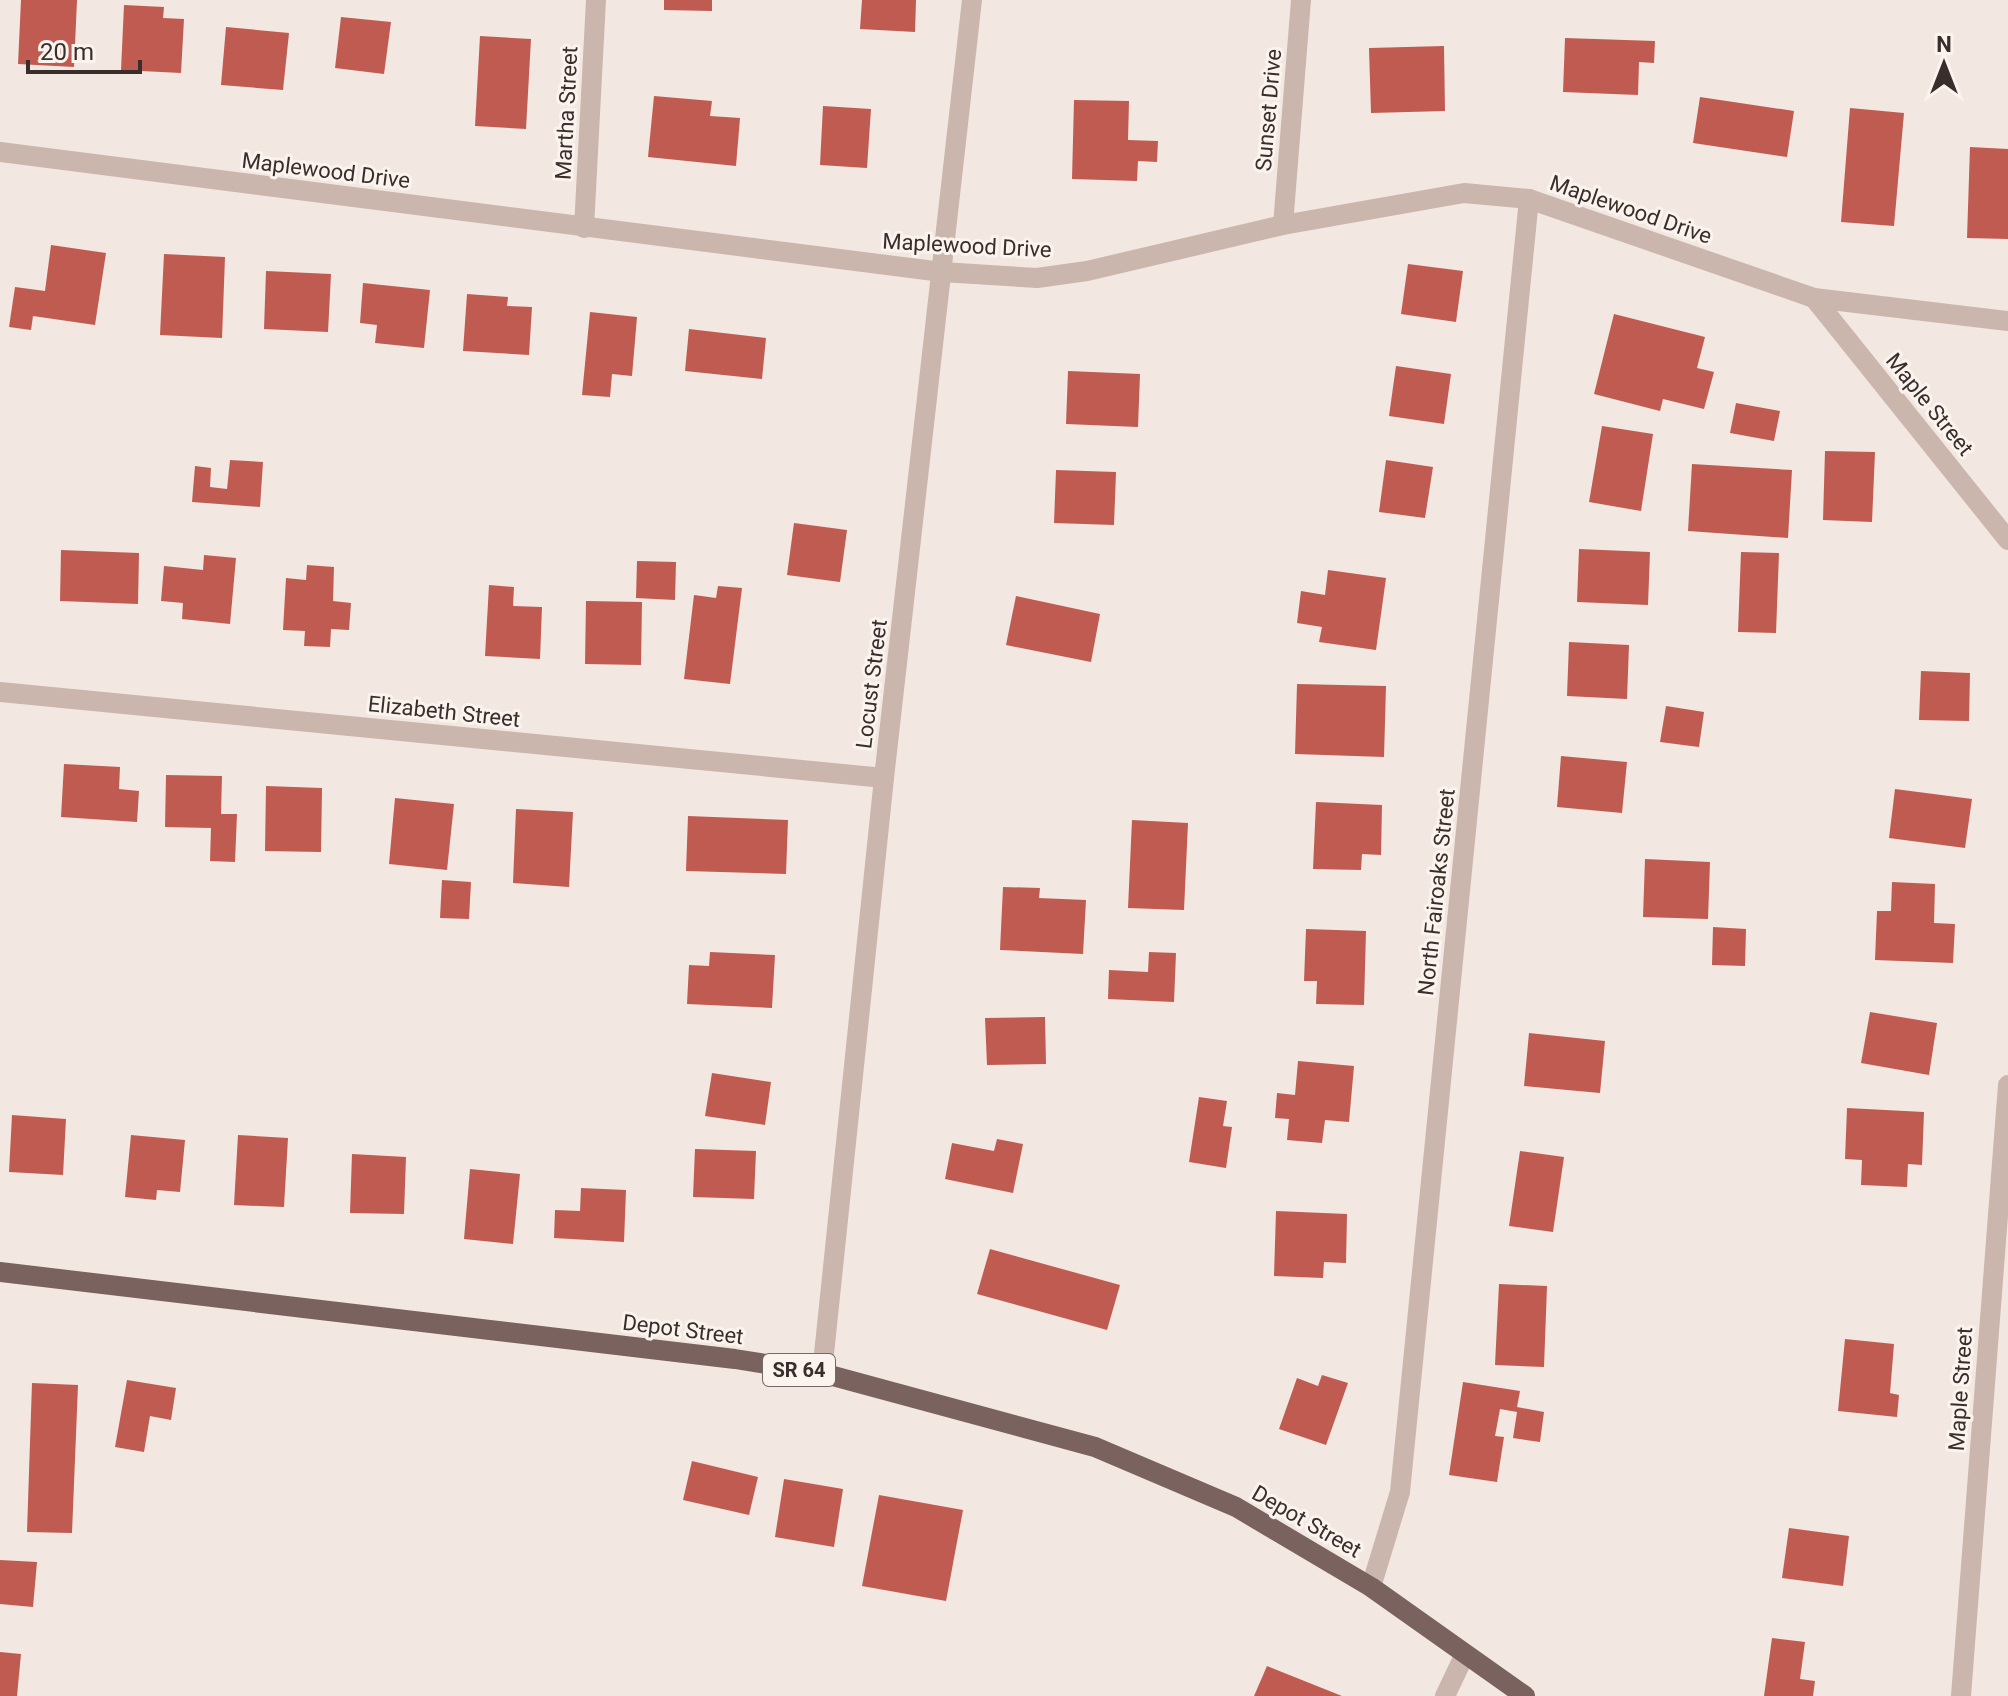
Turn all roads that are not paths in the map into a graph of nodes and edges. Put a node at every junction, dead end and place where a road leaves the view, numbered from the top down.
1 (596, 0) edge
2 (972, 0) edge
3 (1301, 0) edge
4 (0, 152) edge
5 (1529, 199) junction
6 (1283, 225) junction
7 (584, 228) junction
8 (942, 272) junction
9 (1814, 298) junction
10 (2008, 321) edge
11 (2008, 540) edge
12 (0, 692) edge
13 (884, 778) junction
14 (2008, 1085) edge
15 (0, 1272) edge
16 (822, 1373) junction
17 (1371, 1587) junction
18 (1465, 1654) junction
19 (1445, 1696) edge
20 (1525, 1696) edge
21 (1961, 1696) edge

1 - 7 street, Martha Street
2 - 8 street, Locust Street
3 - 6 street, Sunset Drive
4 - 7 street, Maplewood Drive
5 - 6 street, Maplewood Drive
5 - 9 street, Maplewood Drive
5 - 17 street, North Fairoaks Street
6 - 8 street, Maplewood Drive
7 - 8 street, Maplewood Drive
8 - 13 street, Locust Street
9 - 10 street, Maplewood Drive
9 - 11 street, Maple Street
12 - 13 street, Elizabeth Street
13 - 16 street, Locust Street
14 - 21 street, Maple Street
15 - 16 main road, Depot Street / SR 64
16 - 17 main road, Depot Street / SR 64
17 - 18 main road, Depot Street / SR 64
18 - 19 street
18 - 20 main road, Depot Street / SR 64

